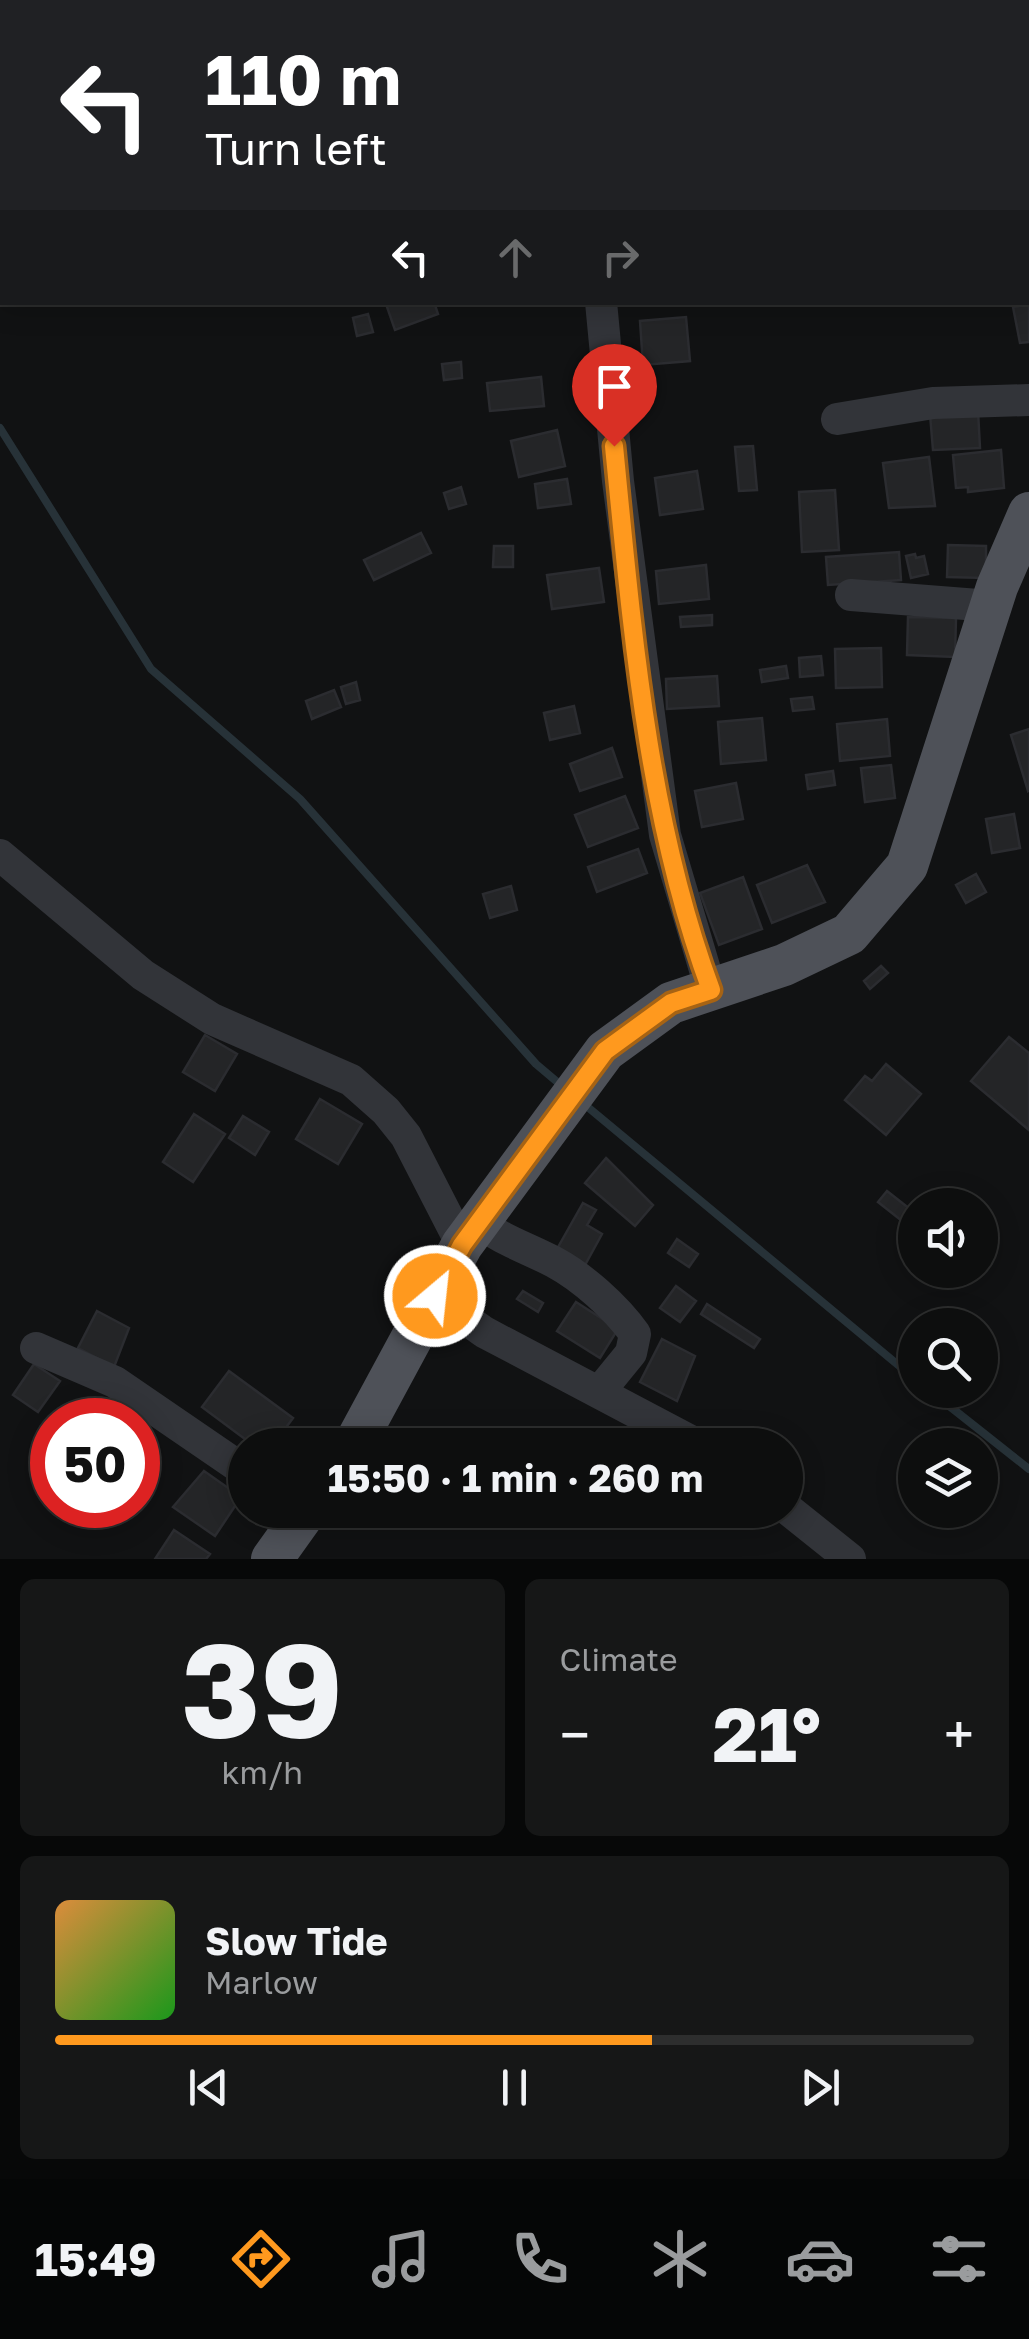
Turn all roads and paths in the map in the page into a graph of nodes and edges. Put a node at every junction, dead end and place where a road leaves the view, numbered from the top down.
1 (601, 305) edge
2 (1029, 400) edge
3 (837, 419) dead end
4 (1029, 513) edge
5 (851, 595) dead end
6 (991, 606) junction
7 (0, 855) edge
8 (711, 990) junction
9 (470, 1233) junction
10 (435, 1296) junction
11 (36, 1348) dead end
12 (600, 1391) junction
13 (363, 1428) edge
14 (667, 1428) edge
15 (228, 1459) edge
16 (803, 1522) edge
17 (290, 1528) edge
18 (272, 1559) edge
19 (850, 1559) edge

1 - 8 street
2 - 3 street
4 - 6 main road
5 - 6 street
6 - 8 main road
7 - 9 street
8 - 9 main road
9 - 10 main road
9 - 12 street
10 - 12 street
10 - 13 main road
11 - 15 street
12 - 14 street
16 - 19 street
17 - 18 main road

